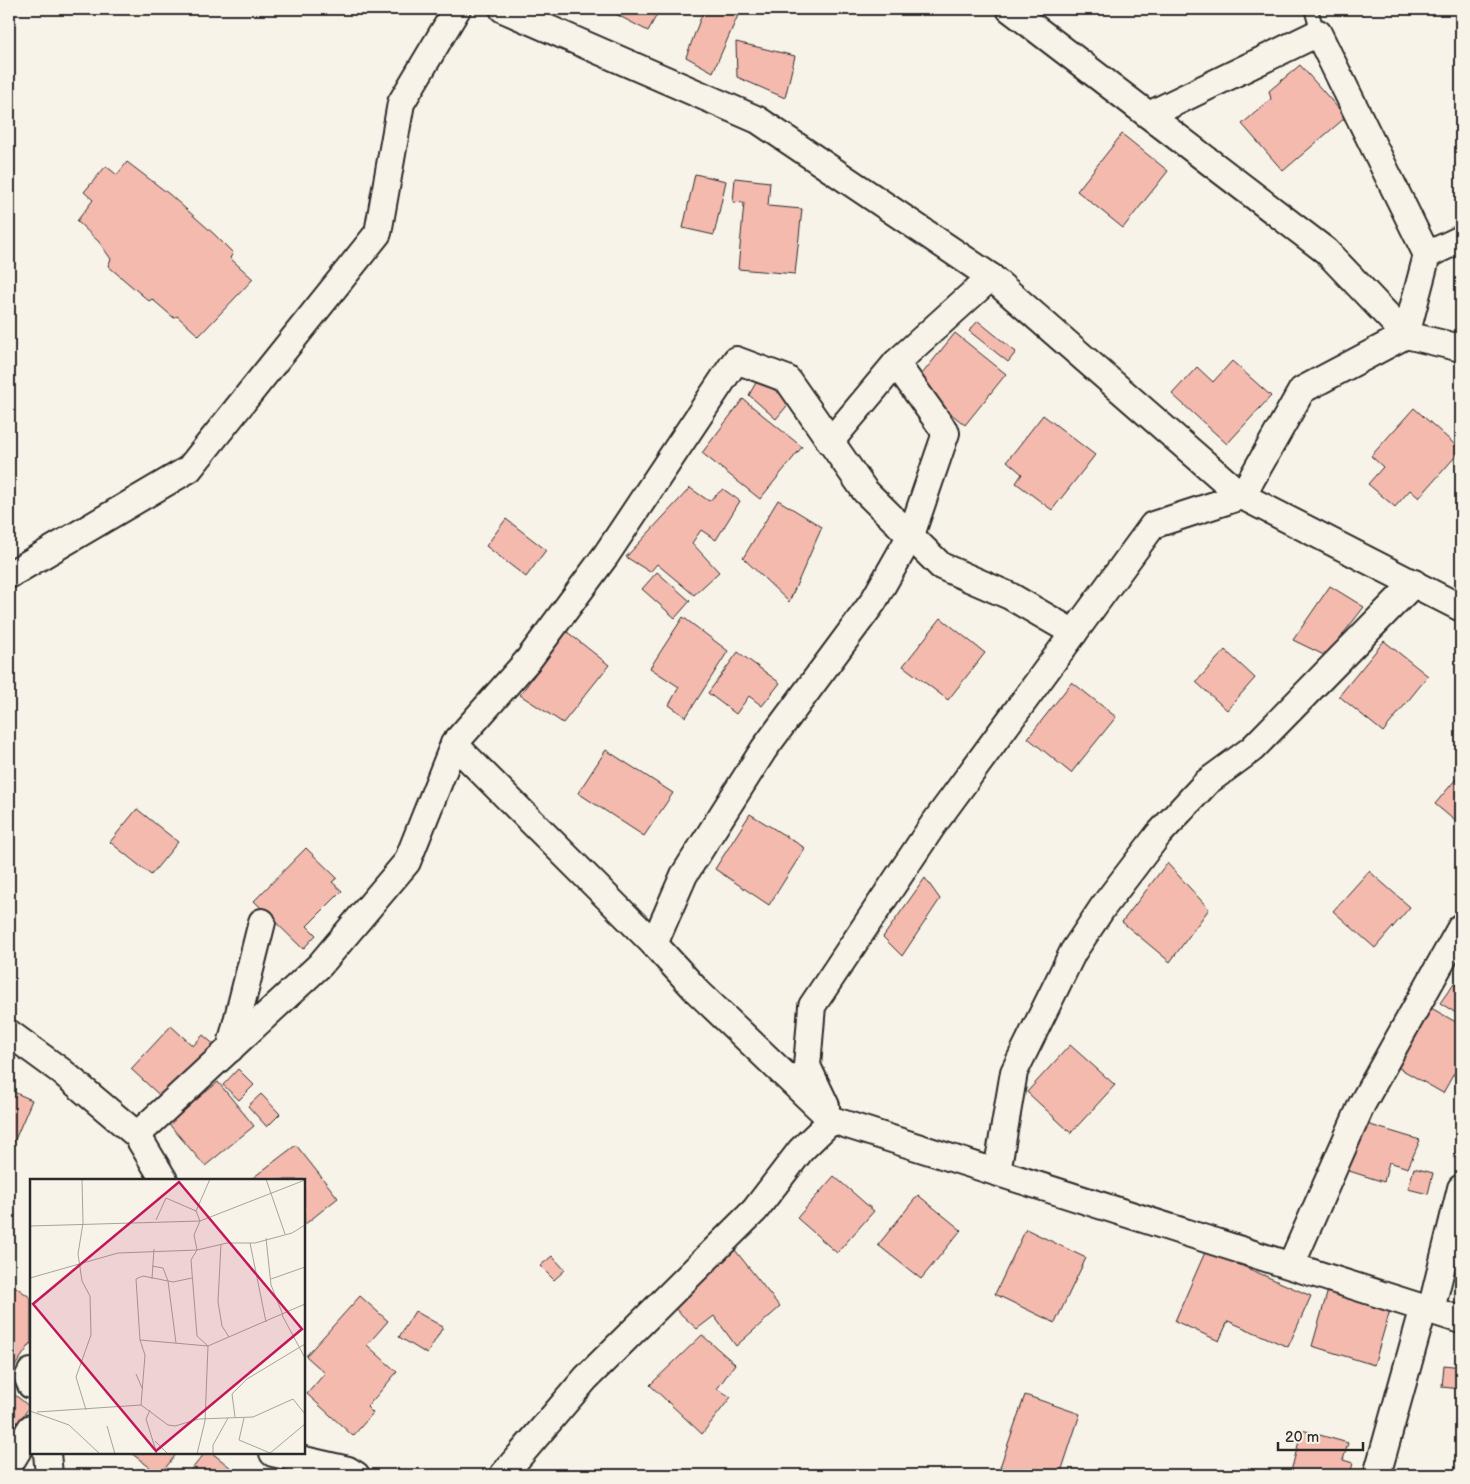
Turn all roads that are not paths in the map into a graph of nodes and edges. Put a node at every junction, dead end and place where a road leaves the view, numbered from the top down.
1 (457, 9) edge
2 (503, 9) edge
3 (1010, 9) edge
4 (1314, 21) edge
5 (1149, 116) junction
6 (1461, 239) edge
7 (1427, 255) junction
8 (991, 277) junction
9 (1406, 335) junction
10 (1461, 348) edge
11 (896, 363) junction
12 (830, 442) junction
13 (1242, 496) junction
14 (911, 535) junction
15 (9, 575) edge
16 (1414, 583) junction
17 (1461, 608) edge
18 (1074, 633) junction
19 (454, 744) junction
20 (262, 922) dead end
21 (1461, 927) edge
22 (654, 944) junction
23 (9, 1033) edge
24 (230, 1049) junction
25 (832, 1120) junction
26 (137, 1135) junction
27 (997, 1172) junction
28 (163, 1179) edge
29 (1461, 1188) edge
30 (1291, 1265) junction
31 (1428, 1308) junction
32 (1461, 1320) edge
33 (30, 1430) edge
34 (47, 1454) edge
35 (276, 1454) edge
36 (9, 1465) edge
37 (50, 1475) edge
38 (356, 1475) edge
39 (503, 1475) edge
40 (1377, 1475) edge

1 - 15 street
2 - 8 street
3 - 5 street
4 - 5 street
4 - 7 street
5 - 9 street
6 - 7 street
7 - 9 street
8 - 11 street
8 - 13 street
9 - 10 street
9 - 13 street
11 - 12 street
11 - 14 street
12 - 14 street
12 - 19 street
13 - 16 street
13 - 18 street
14 - 18 street
14 - 22 street
16 - 17 street
16 - 27 street
18 - 25 street
19 - 22 street
19 - 24 street
20 - 24 street
21 - 30 street
22 - 25 street
23 - 26 street
24 - 26 street
25 - 27 street
25 - 39 street
26 - 28 street
27 - 30 street
29 - 31 street
30 - 31 street
31 - 32 street
31 - 40 street
33 - 36 street
34 - 37 street
35 - 38 street

